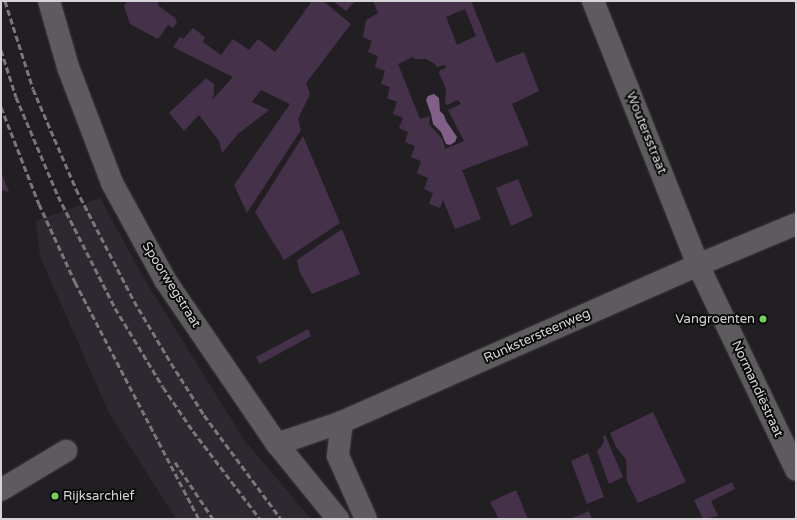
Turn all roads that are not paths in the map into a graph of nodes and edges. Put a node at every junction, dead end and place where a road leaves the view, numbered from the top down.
1 (49, 1) edge
2 (593, 1) edge
3 (796, 224) edge
4 (698, 265) junction
5 (342, 422) junction
6 (276, 444) junction
7 (66, 451) dead end
8 (796, 470) edge
9 (1, 490) edge
10 (338, 519) edge
11 (366, 519) edge

1 - 6 street, Spoorwegstraat
2 - 4 street, Woutersstraat
3 - 4 street, Runkstersteenweg
4 - 5 street, Runkstersteenweg
4 - 8 street, Normandiëstraat
5 - 6 street, Runkstersteenweg
5 - 11 street
6 - 10 street, Spoorwegstraat
7 - 9 street

